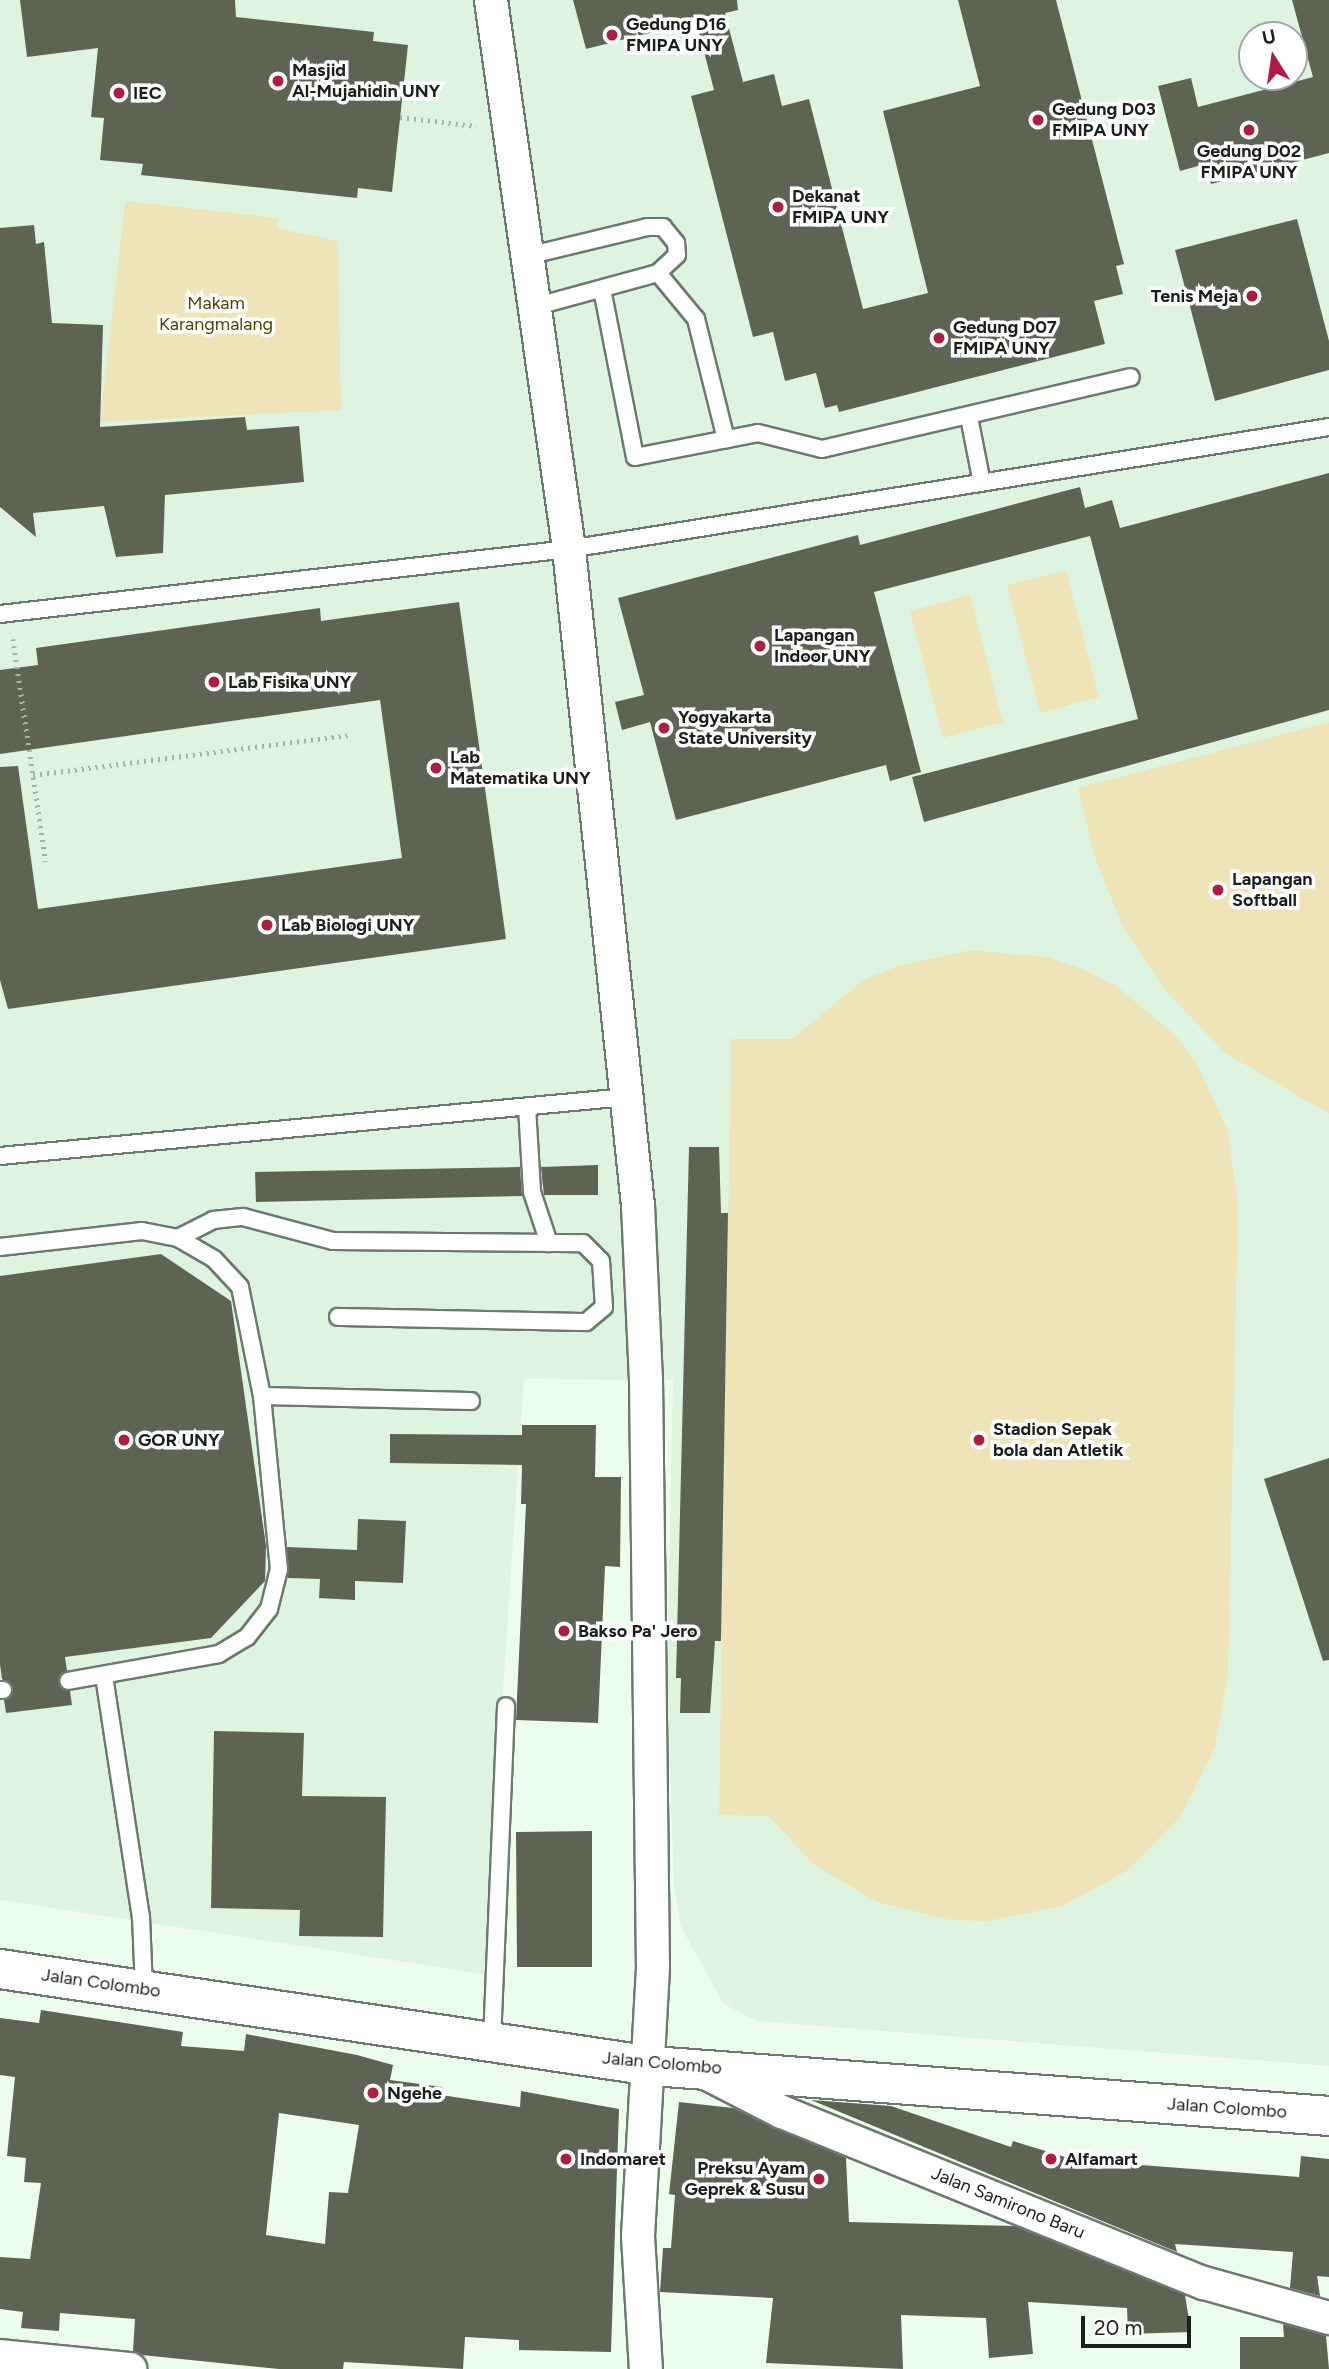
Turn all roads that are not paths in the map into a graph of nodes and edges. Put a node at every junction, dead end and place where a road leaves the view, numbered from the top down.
1 (491, 0) edge
2 (527, 256) junction
3 (658, 273) junction
4 (602, 289) junction
5 (534, 307) junction
6 (1131, 377) dead end
7 (969, 417) junction
8 (1329, 426) edge
9 (726, 439) junction
10 (982, 483) junction
11 (569, 549) junction
12 (5, 614) edge
13 (627, 1097) junction
14 (527, 1107) junction
15 (0, 1156) edge
16 (178, 1238) junction
17 (549, 1243) junction
18 (0, 1247) edge
19 (338, 1317) dead end
20 (262, 1396) junction
21 (471, 1401) dead end
22 (104, 1676) junction
23 (68, 1681) dead end
24 (506, 1706) dead end
25 (0, 1969) edge
26 (144, 1988) junction
27 (492, 2041) junction
28 (652, 2066) junction
29 (696, 2067) junction
30 (1329, 2116) edge
31 (1329, 2318) edge
32 (0, 2356) edge
33 (130, 2369) edge
34 (646, 2369) edge

1 - 2 street
2 - 3 lane
2 - 5 street
3 - 4 lane
3 - 9 lane
4 - 5 lane
4 - 9 lane
5 - 11 street
6 - 7 lane
7 - 9 lane
7 - 10 lane
8 - 10 lane
10 - 11 lane
11 - 12 lane
11 - 13 street
13 - 14 lane
13 - 28 street
14 - 15 lane
14 - 17 lane
16 - 17 lane
16 - 18 lane
16 - 20 lane
17 - 19 lane
20 - 21 lane
20 - 22 lane
22 - 23 lane
22 - 26 lane
24 - 27 lane
25 - 26 main road, Jalan Colombo
26 - 27 main road, Jalan Colombo
27 - 28 main road, Jalan Colombo
28 - 29 main road, Jalan Colombo
28 - 34 street
29 - 30 main road, Jalan Colombo
29 - 31 street, Jalan Samirono Baru
32 - 33 street

